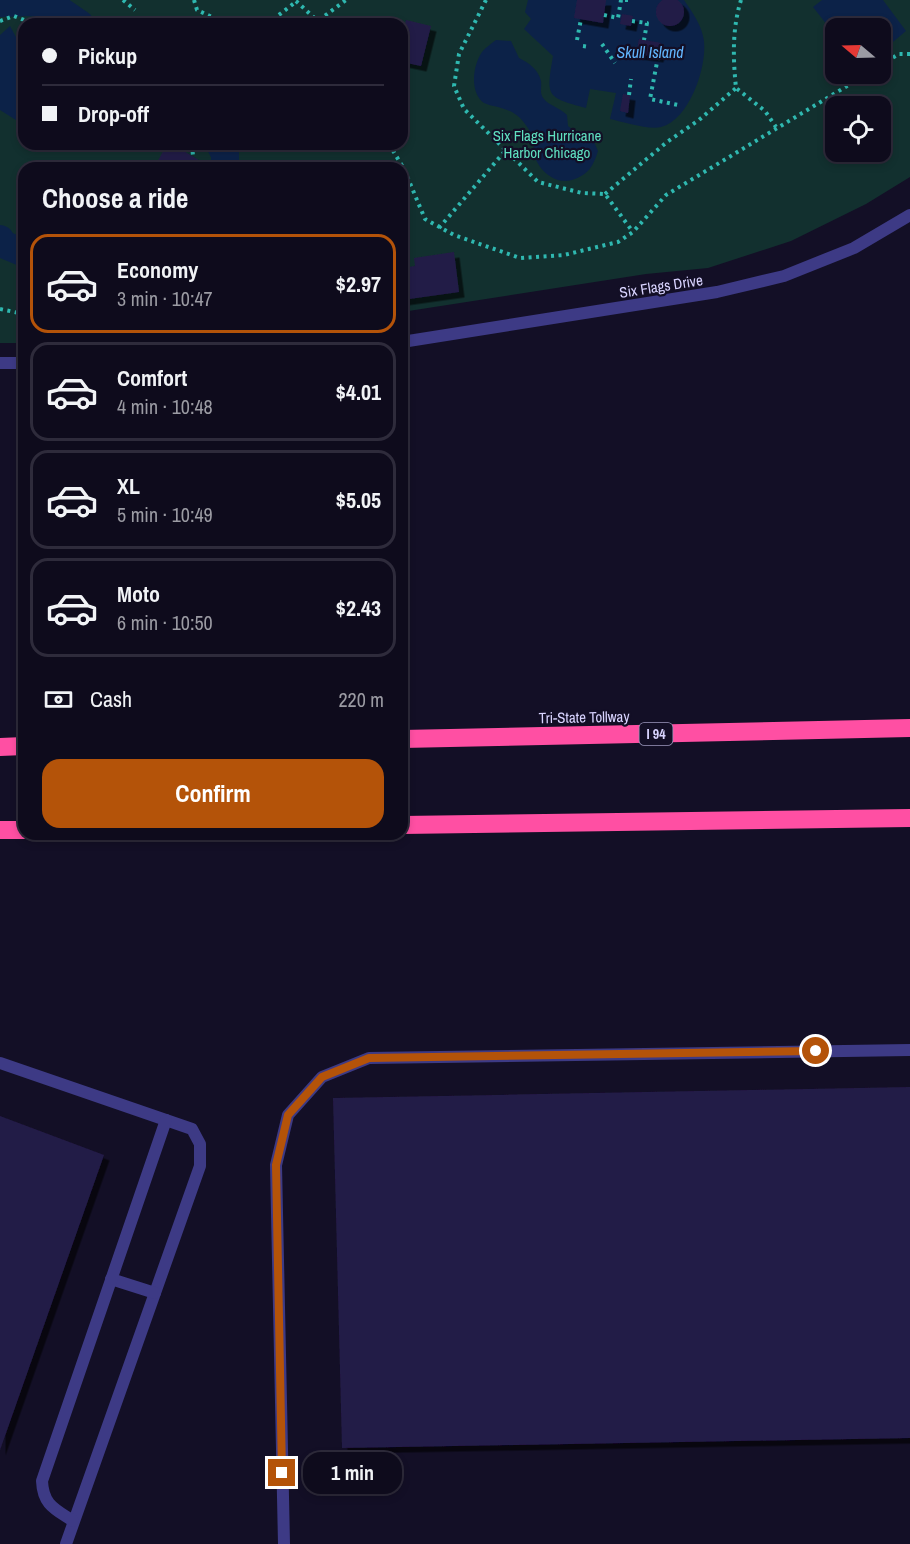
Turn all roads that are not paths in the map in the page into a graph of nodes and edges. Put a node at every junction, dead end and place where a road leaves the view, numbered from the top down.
1 (910, 215) edge
2 (408, 341) edge
3 (0, 363) edge
4 (18, 363) edge
5 (910, 728) edge
6 (408, 739) edge
7 (18, 746) edge
8 (0, 747) edge
9 (910, 818) edge
10 (408, 825) edge
11 (0, 830) edge
12 (18, 830) edge
13 (910, 1050) edge
14 (0, 1063) edge
15 (166, 1120) junction
16 (111, 1279) junction
17 (155, 1293) junction
18 (73, 1521) junction
19 (66, 1544) edge
20 (284, 1544) edge

1 - 2 lane, Six Flags Drive
3 - 4 lane
5 - 6 highway, Tri-State Tollway / I 94
7 - 8 highway
9 - 10 highway
11 - 12 highway
13 - 20 lane
14 - 15 lane
15 - 16 lane
15 - 17 lane
16 - 17 lane
16 - 18 lane
17 - 18 lane
18 - 19 lane

